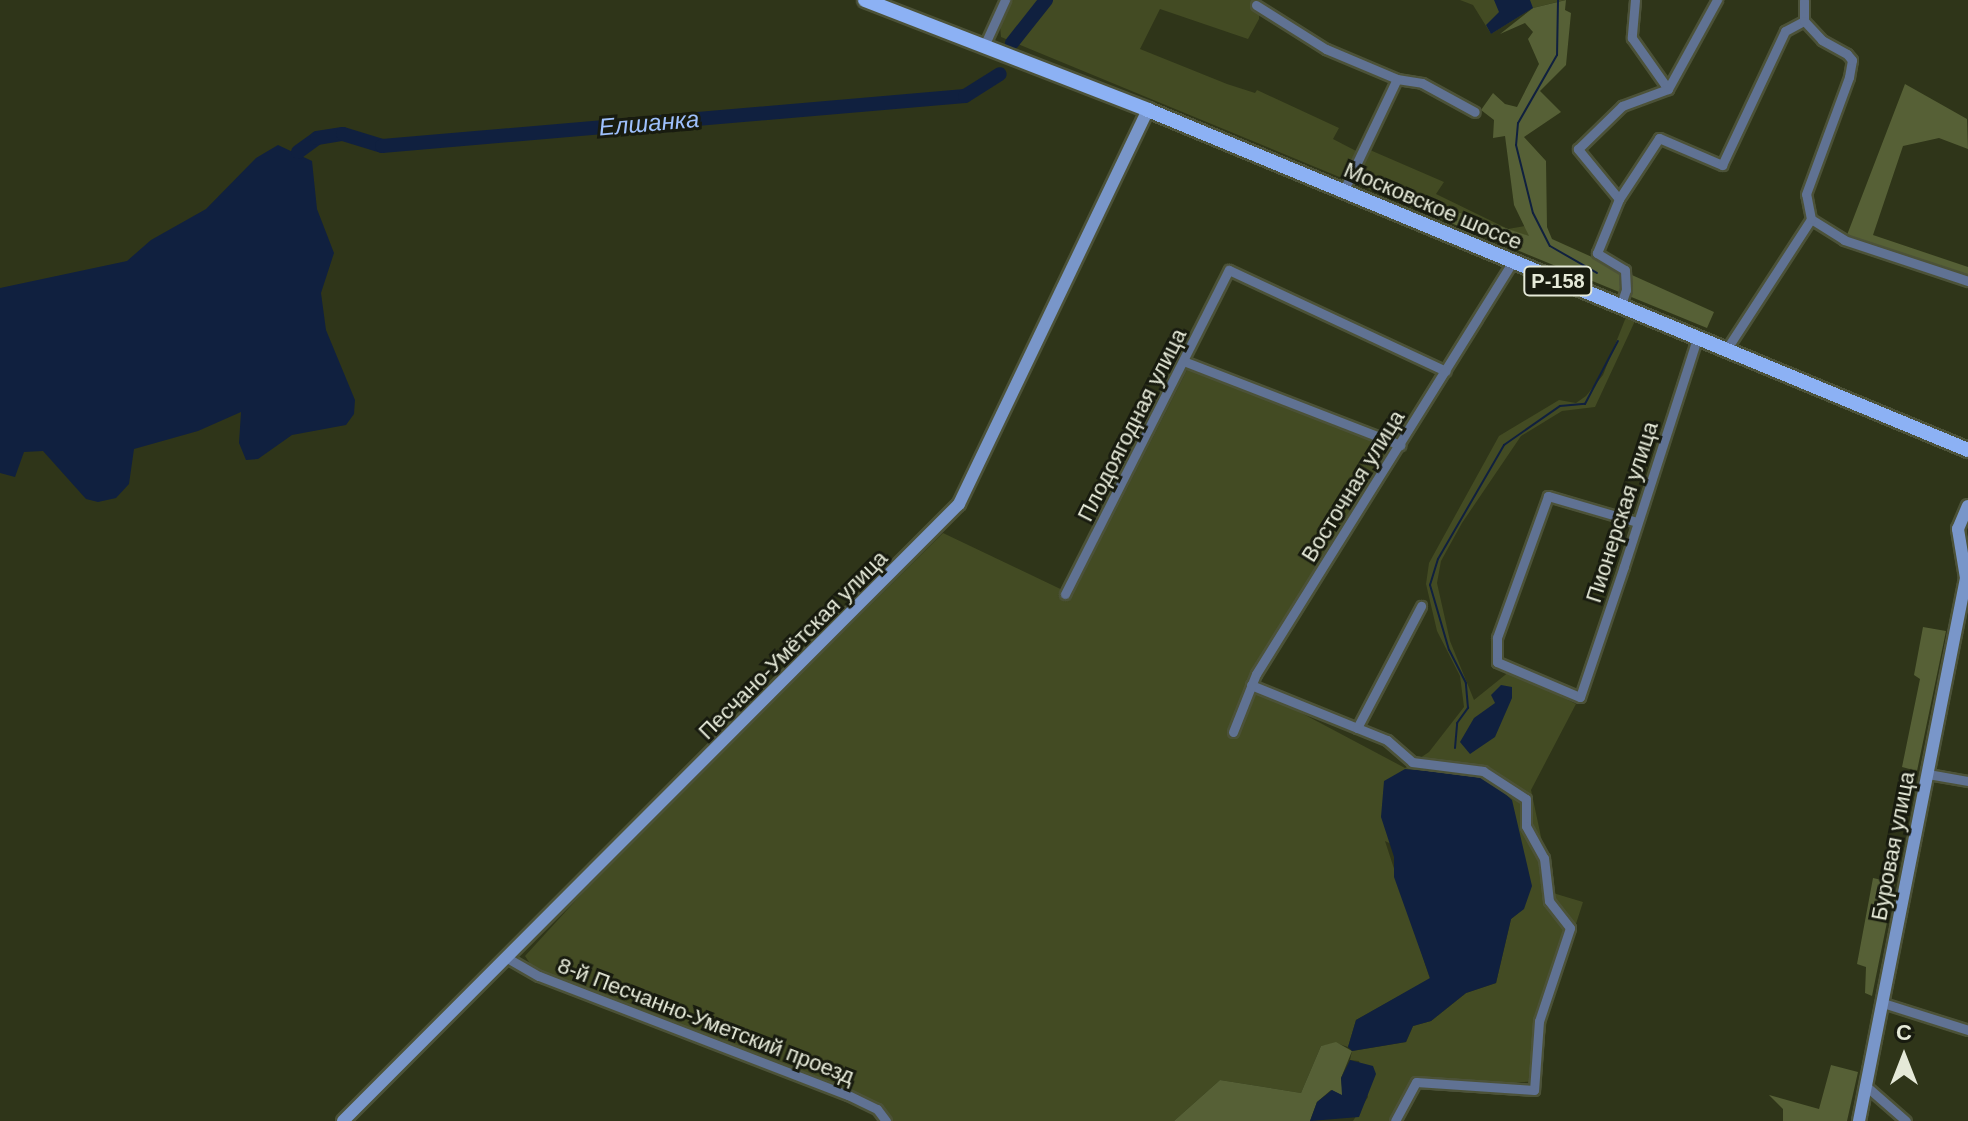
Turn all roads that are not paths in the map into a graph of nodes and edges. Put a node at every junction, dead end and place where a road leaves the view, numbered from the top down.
1 (865, 0) edge
2 (1005, 0) edge
3 (1635, 0) edge
4 (1717, 0) edge
5 (1804, 0) edge
6 (1256, 5) dead end
7 (1804, 21) junction
8 (988, 48) junction
9 (1397, 79) junction
10 (1668, 89) junction
11 (1148, 110) junction
12 (1475, 112) dead end
13 (1343, 192) junction
14 (1619, 199) junction
15 (1811, 219) junction
16 (1512, 263) junction
17 (1968, 281) edge
18 (1620, 307) junction
19 (1697, 339) junction
20 (1726, 350) junction
21 (1186, 362) junction
22 (1446, 371) junction
23 (1400, 445) junction
24 (1968, 450) edge
25 (1968, 508) edge
26 (1637, 522) junction
27 (1966, 546) edge
28 (1967, 577) edge
29 (1065, 594) dead end
30 (1421, 606) dead end
31 (1251, 685) junction
32 (1357, 728) junction
33 (1233, 732) dead end
34 (1928, 774) junction
35 (1968, 781) edge
36 (509, 959) junction
37 (1883, 1003) junction
38 (1968, 1030) edge
39 (1866, 1086) junction
40 (343, 1121) edge
41 (886, 1121) edge
42 (1395, 1121) edge
43 (1859, 1121) edge
44 (1906, 1121) edge

1 - 8 main road, Р-158
2 - 8 street
3 - 10 street
4 - 10 street
5 - 7 street
6 - 9 street
7 - 14 street
7 - 15 street
8 - 11 main road, Московское шоссе / Р-158
9 - 12 street
9 - 13 street
10 - 14 street
11 - 13 main road, Московское шоссе / Р-158
11 - 36 main road, Песчано-Умётская улица
13 - 16 main road, Московское шоссе / Р-158
14 - 18 street
15 - 17 street
15 - 20 street
16 - 18 main road, Московское шоссе / Р-158
16 - 22 street, Восточная улица
18 - 19 main road, Московское шоссе / Р-158
19 - 20 main road, Московское шоссе / Р-158
19 - 26 street, Пионерская улица
20 - 24 main road, Московское шоссе / Р-158
21 - 22 street, Плодоягодная улица
21 - 23 street
21 - 29 street, Плодоягодная улица
22 - 23 street, Восточная улица
23 - 31 street, Восточная улица
25 - 27 main road, Буровая улица
26 - 26 street, Пионерская улица
27 - 28 main road, Буровая улица
28 - 34 main road, Буровая улица
30 - 32 street
31 - 32 street
31 - 33 street, Восточная улица
32 - 42 street
34 - 35 street
34 - 37 main road, Буровая улица
36 - 40 main road, Песчано-Умётская улица
36 - 41 street, 8-й Песчанно-Уметский проезд
37 - 38 street
37 - 39 main road, Буровая улица
39 - 43 main road, Буровая улица
39 - 44 street

